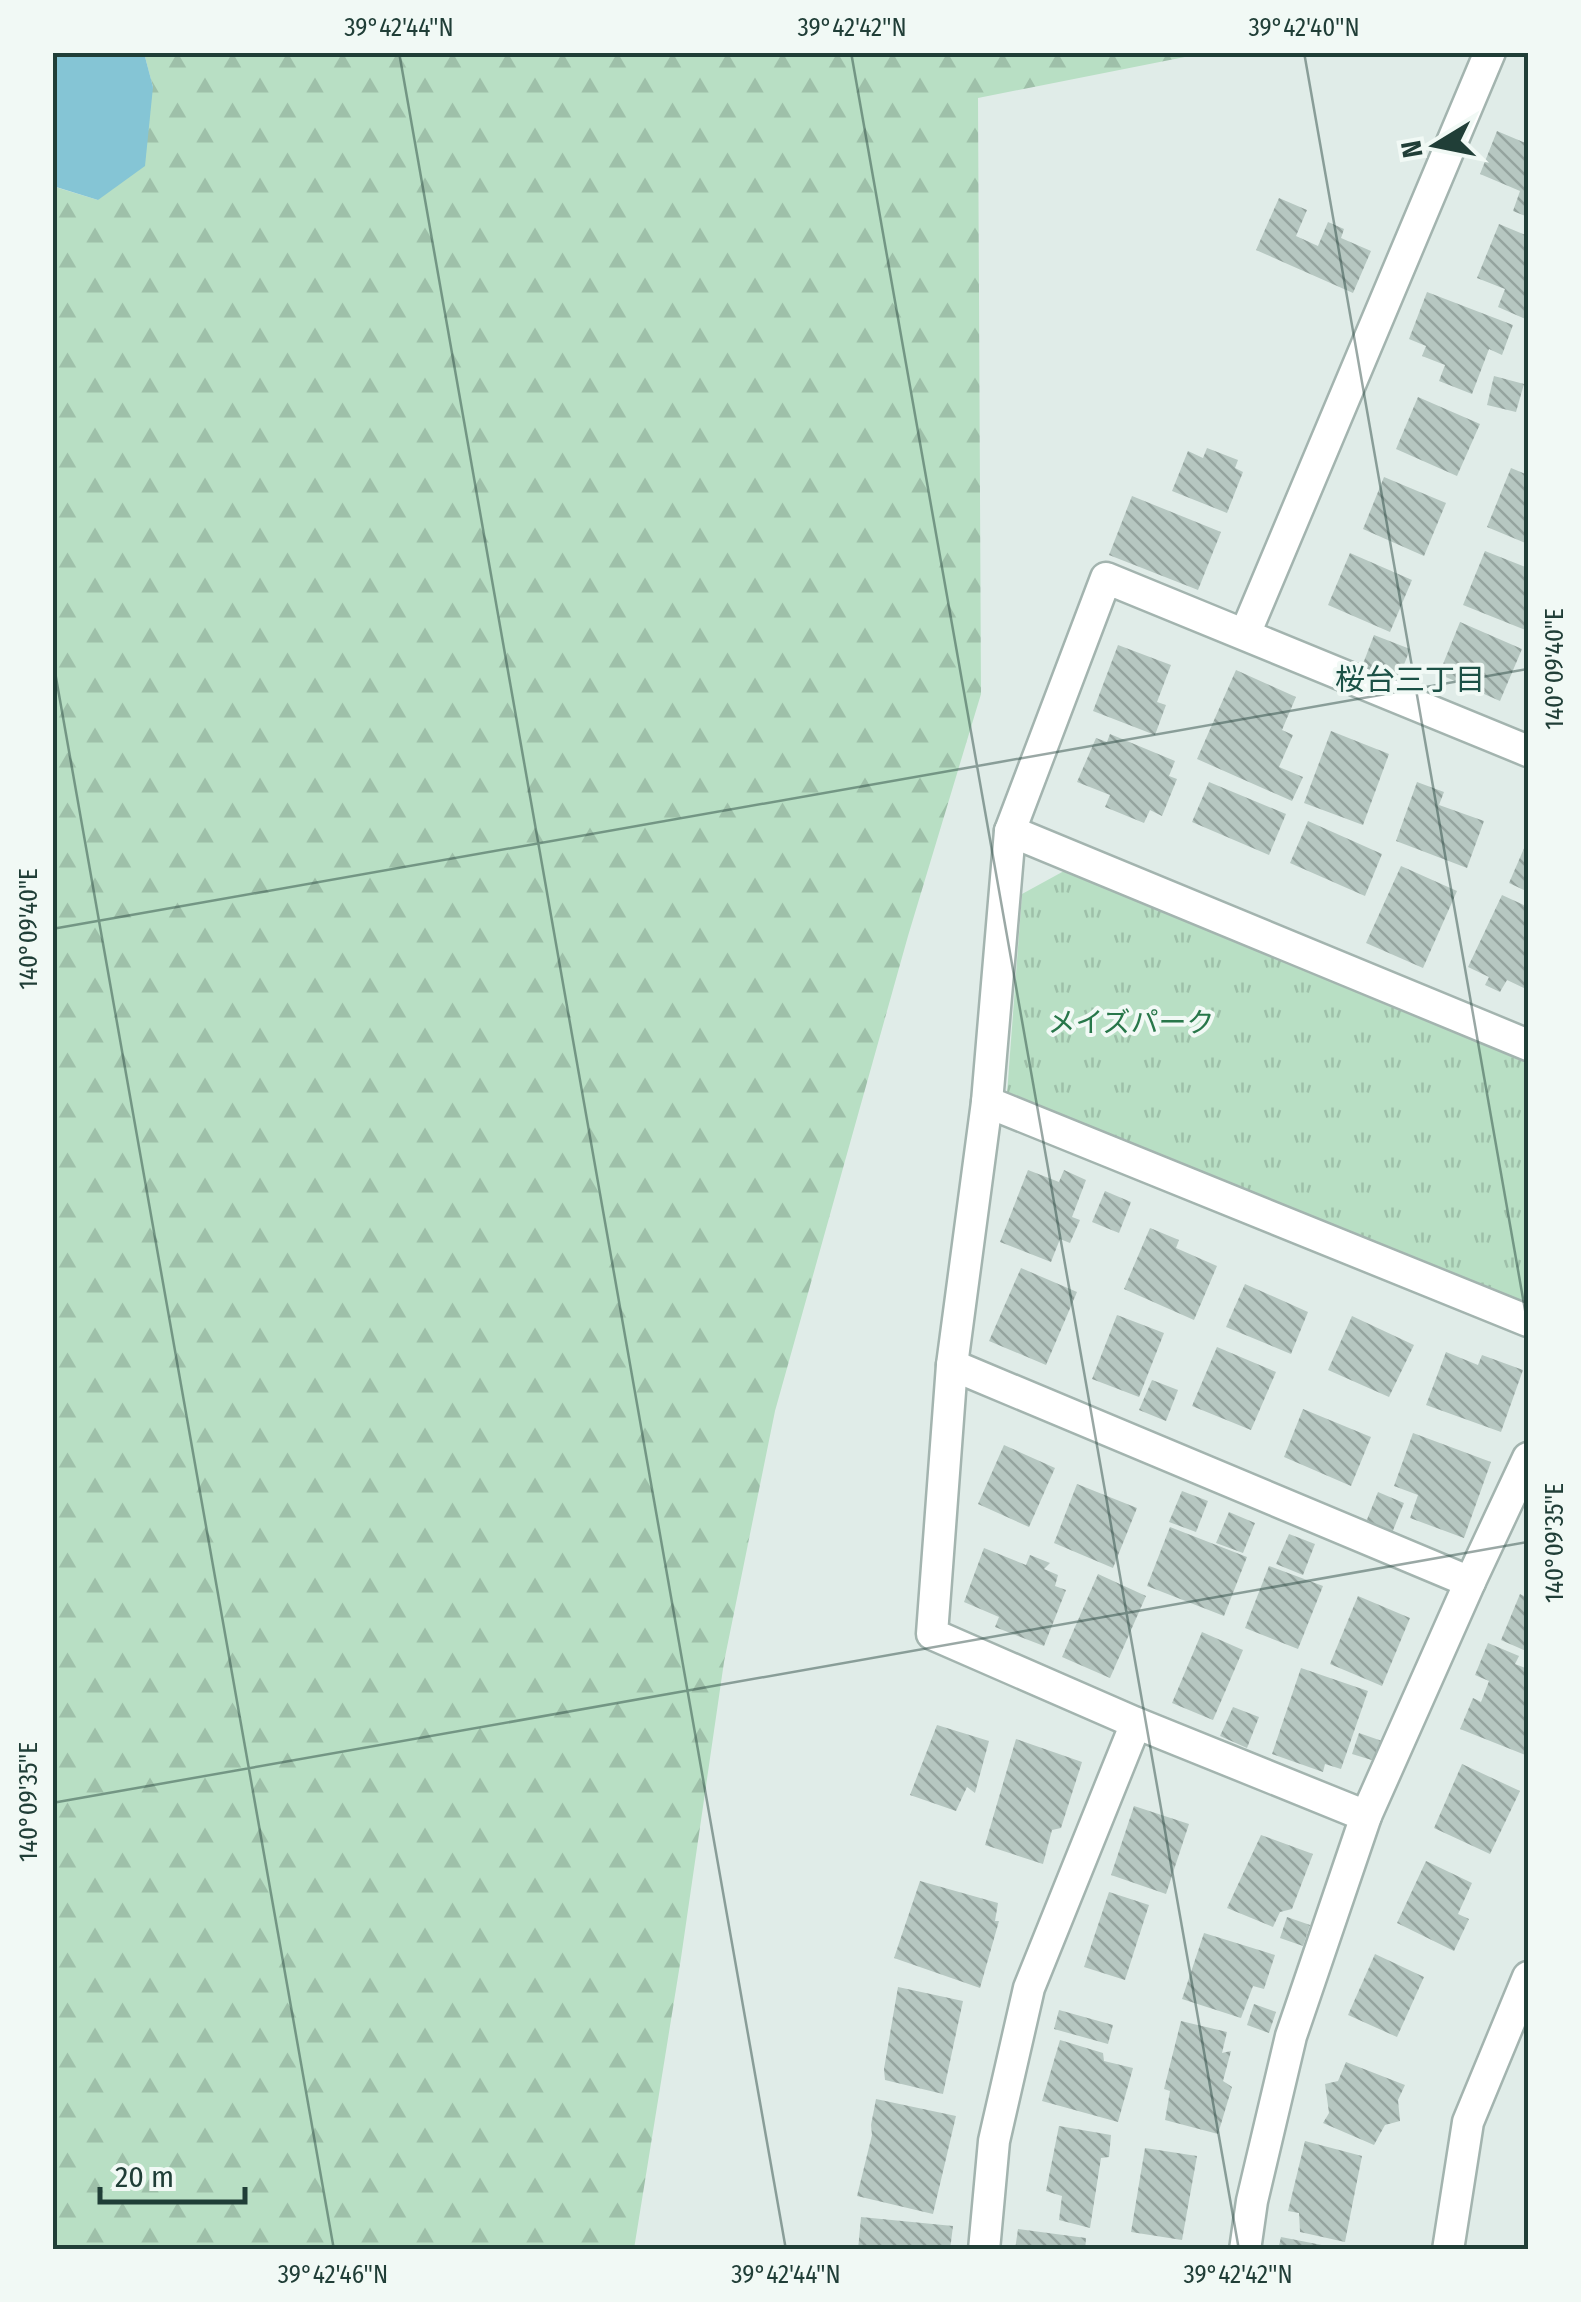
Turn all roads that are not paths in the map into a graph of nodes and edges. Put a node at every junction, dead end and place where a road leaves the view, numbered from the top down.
1 (1490, 52) edge
2 (1245, 634) junction
3 (1528, 751) edge
4 (1010, 831) junction
5 (1528, 1046) edge
6 (987, 1102) junction
7 (1528, 1321) edge
8 (952, 1366) junction
9 (1528, 1458) edge
10 (1470, 1582) junction
11 (1136, 1723) junction
12 (1366, 1816) junction
13 (1528, 1977) edge
14 (984, 2250) edge
15 (1245, 2250) edge
16 (1448, 2250) edge

1 - 2 street
2 - 3 street
2 - 4 street
4 - 5 street
4 - 6 street
6 - 7 street
6 - 8 street
8 - 10 street
8 - 11 street
9 - 10 street
10 - 12 street
11 - 12 street
11 - 14 street
12 - 15 street
13 - 16 street

